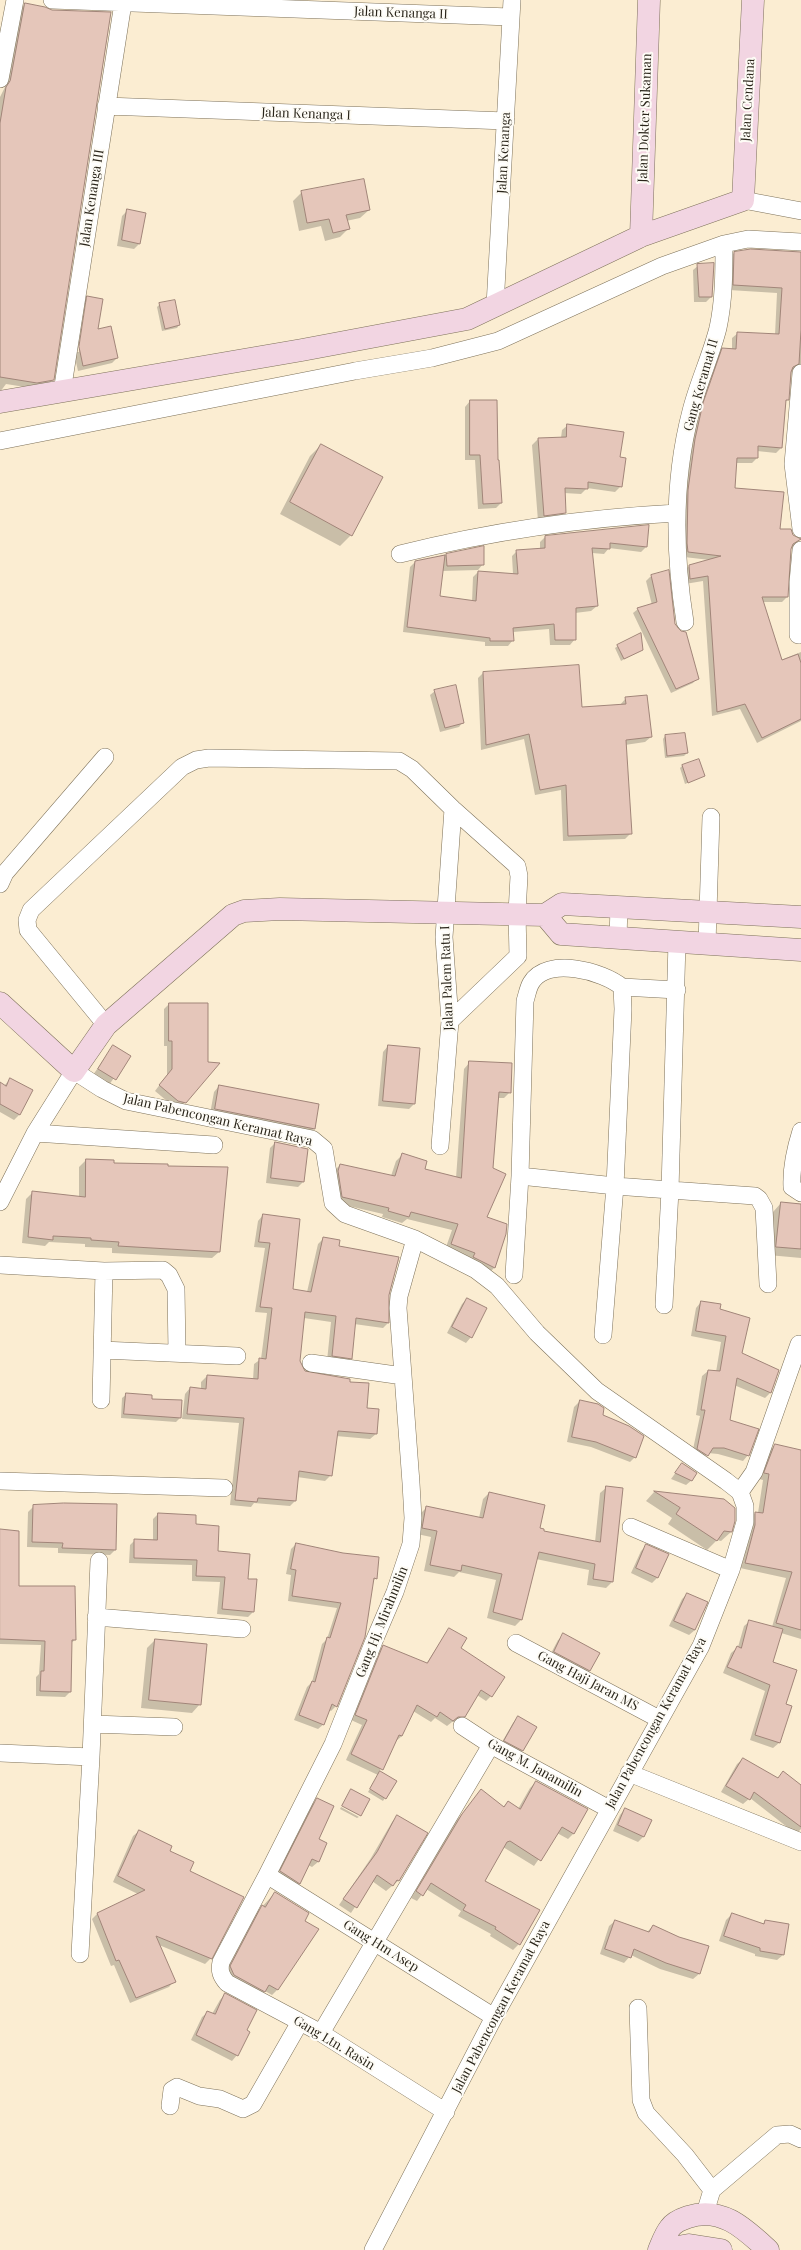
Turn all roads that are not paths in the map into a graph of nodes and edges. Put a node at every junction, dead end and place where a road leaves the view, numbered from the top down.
1 (15, 0) edge
2 (52, 0) edge
3 (512, 0) edge
4 (650, 0) edge
5 (753, 0) edge
6 (123, 4) junction
7 (510, 17) junction
8 (0, 79) edge
9 (106, 106) junction
10 (506, 121) junction
11 (743, 200) junction
12 (801, 211) edge
13 (641, 236) junction
14 (801, 242) edge
15 (724, 244) junction
16 (495, 306) junction
17 (801, 373) edge
18 (62, 392) junction
19 (0, 402) edge
20 (0, 441) edge
21 (797, 448) edge
22 (677, 513) junction
23 (801, 529) edge
24 (801, 550) edge
25 (400, 554) dead end
26 (685, 622) dead end
27 (798, 635) dead end
28 (105, 757) dead end
29 (452, 809) junction
30 (711, 818) dead end
31 (0, 884) edge
32 (619, 907) junction
33 (707, 911) junction
34 (446, 913) junction
35 (517, 913) junction
36 (545, 915) junction
37 (801, 917) edge
38 (618, 938) junction
39 (677, 942) junction
40 (706, 944) junction
41 (801, 950) edge
42 (622, 986) junction
43 (677, 990) junction
44 (0, 1003) edge
45 (450, 1021) junction
46 (106, 1025) junction
47 (74, 1071) junction
48 (801, 1131) edge
49 (35, 1133) junction
50 (214, 1145) dead end
51 (440, 1146) dead end
52 (520, 1176) junction
53 (615, 1186) junction
54 (670, 1190) junction
55 (801, 1193) edge
56 (0, 1202) edge
57 (415, 1239) junction
58 (0, 1265) edge
59 (104, 1271) junction
60 (514, 1275) dead end
61 (768, 1284) dead end
62 (664, 1305) dead end
63 (603, 1335) dead end
64 (799, 1344) dead end
65 (102, 1350) junction
66 (177, 1352) junction
67 (238, 1356) dead end
68 (310, 1363) dead end
69 (402, 1376) junction
70 (101, 1400) dead end
71 (0, 1481) edge
72 (224, 1488) dead end
73 (740, 1492) junction
74 (630, 1527) dead end
75 (99, 1561) dead end
76 (730, 1570) junction
77 (96, 1617) junction
78 (242, 1629) dead end
79 (516, 1642) dead end
80 (659, 1719) junction
81 (93, 1724) junction
82 (462, 1726) dead end
83 (174, 1727) dead end
84 (491, 1744) junction
85 (0, 1753) edge
86 (91, 1757) junction
87 (629, 1773) junction
88 (609, 1808) junction
89 (801, 1842) edge
90 (267, 1875) junction
91 (373, 1941) junction
92 (80, 1954) dead end
93 (222, 1976) joint
94 (638, 2008) dead end
95 (494, 2017) junction
96 (300, 2022) junction
97 (321, 2033) junction
98 (170, 2106) dead end
99 (446, 2112) junction
100 (801, 2139) edge
101 (712, 2190) junction
102 (705, 2213) junction
103 (373, 2250) edge
104 (660, 2250) edge
105 (721, 2250) edge
106 (768, 2250) edge

1 - 8 street
2 - 6 street, Jalan Kenanga II
3 - 7 street, Jalan Kenanga
4 - 13 street, Jalan Dokter Sukaman
5 - 11 street, Jalan Cendana
6 - 7 street, Jalan Kenanga II
6 - 9 street, Jalan Kenanga III
7 - 10 street, Jalan Kenanga
9 - 10 street, Jalan Kenanga I
9 - 18 street, Jalan Kenanga III
10 - 16 street, Jalan Kenanga
11 - 12 street
11 - 13 street
13 - 16 street
14 - 15 street
15 - 20 street
15 - 22 street, Gang Keramat II
16 - 18 street
17 - 21 street
18 - 19 street
21 - 23 street
22 - 25 street
22 - 26 street, Gang Keramat II
24 - 27 street
28 - 31 street
29 - 34 street, Jalan Palem Ratu I
29 - 35 street
29 - 46 street
30 - 33 street
32 - 33 street
32 - 36 street
32 - 38 street
33 - 37 street
33 - 40 street
34 - 35 street
34 - 45 street, Jalan Palem Ratu I
34 - 46 street
35 - 36 street
35 - 45 street
36 - 38 street
38 - 39 street
39 - 40 street
39 - 43 street
40 - 41 street
42 - 43 street
42 - 52 street
42 - 53 street
43 - 54 street
44 - 47 street
45 - 51 street, Jalan Palem Ratu I
46 - 47 street
47 - 49 street
47 - 57 street, Jalan Pabencongan Keramat Raya
48 - 55 street
49 - 50 street
49 - 56 street
52 - 53 street
52 - 60 street
53 - 54 street
53 - 63 street
54 - 61 street
54 - 62 street
57 - 69 street, Gang Hj. Mirahmilin
57 - 73 street, Jalan Pabencongan Keramat Raya
58 - 59 street
59 - 65 street
59 - 66 street
64 - 73 street
65 - 66 street
65 - 70 street
66 - 67 street
68 - 69 street
69 - 90 street, Gang Hj. Mirahmilin
71 - 72 street
73 - 76 street, Jalan Pabencongan Keramat Raya
74 - 76 street
75 - 77 street
76 - 80 street, Jalan Pabencongan Keramat Raya
77 - 78 street
77 - 81 street
79 - 80 street, Gang Haji Jaran MS
80 - 87 street, Jalan Pabencongan Keramat Raya
81 - 83 street
81 - 86 street
82 - 84 street, Gang M. Janamilin
84 - 88 street, Gang M. Janamilin
84 - 91 street
85 - 86 street
86 - 92 street
87 - 88 street, Jalan Pabencongan Keramat Raya
87 - 89 street
88 - 95 street, Jalan Pabencongan Keramat Raya
90 - 91 street, Gang Hm Asep
90 - 93 street, Gang Hj. Mirahmilin
91 - 95 street, Gang Hm Asep
91 - 97 street
93 - 96 street, Gang Ltn. Rasin
94 - 101 street
95 - 99 street, Jalan Pabencongan Keramat Raya
96 - 97 street, Gang Ltn. Rasin
96 - 98 street
97 - 99 street, Gang Ltn. Rasin
99 - 103 street, Jalan Pabencongan Keramat Raya
100 - 101 street
101 - 102 street
102 - 104 street
102 - 106 street
104 - 105 street

